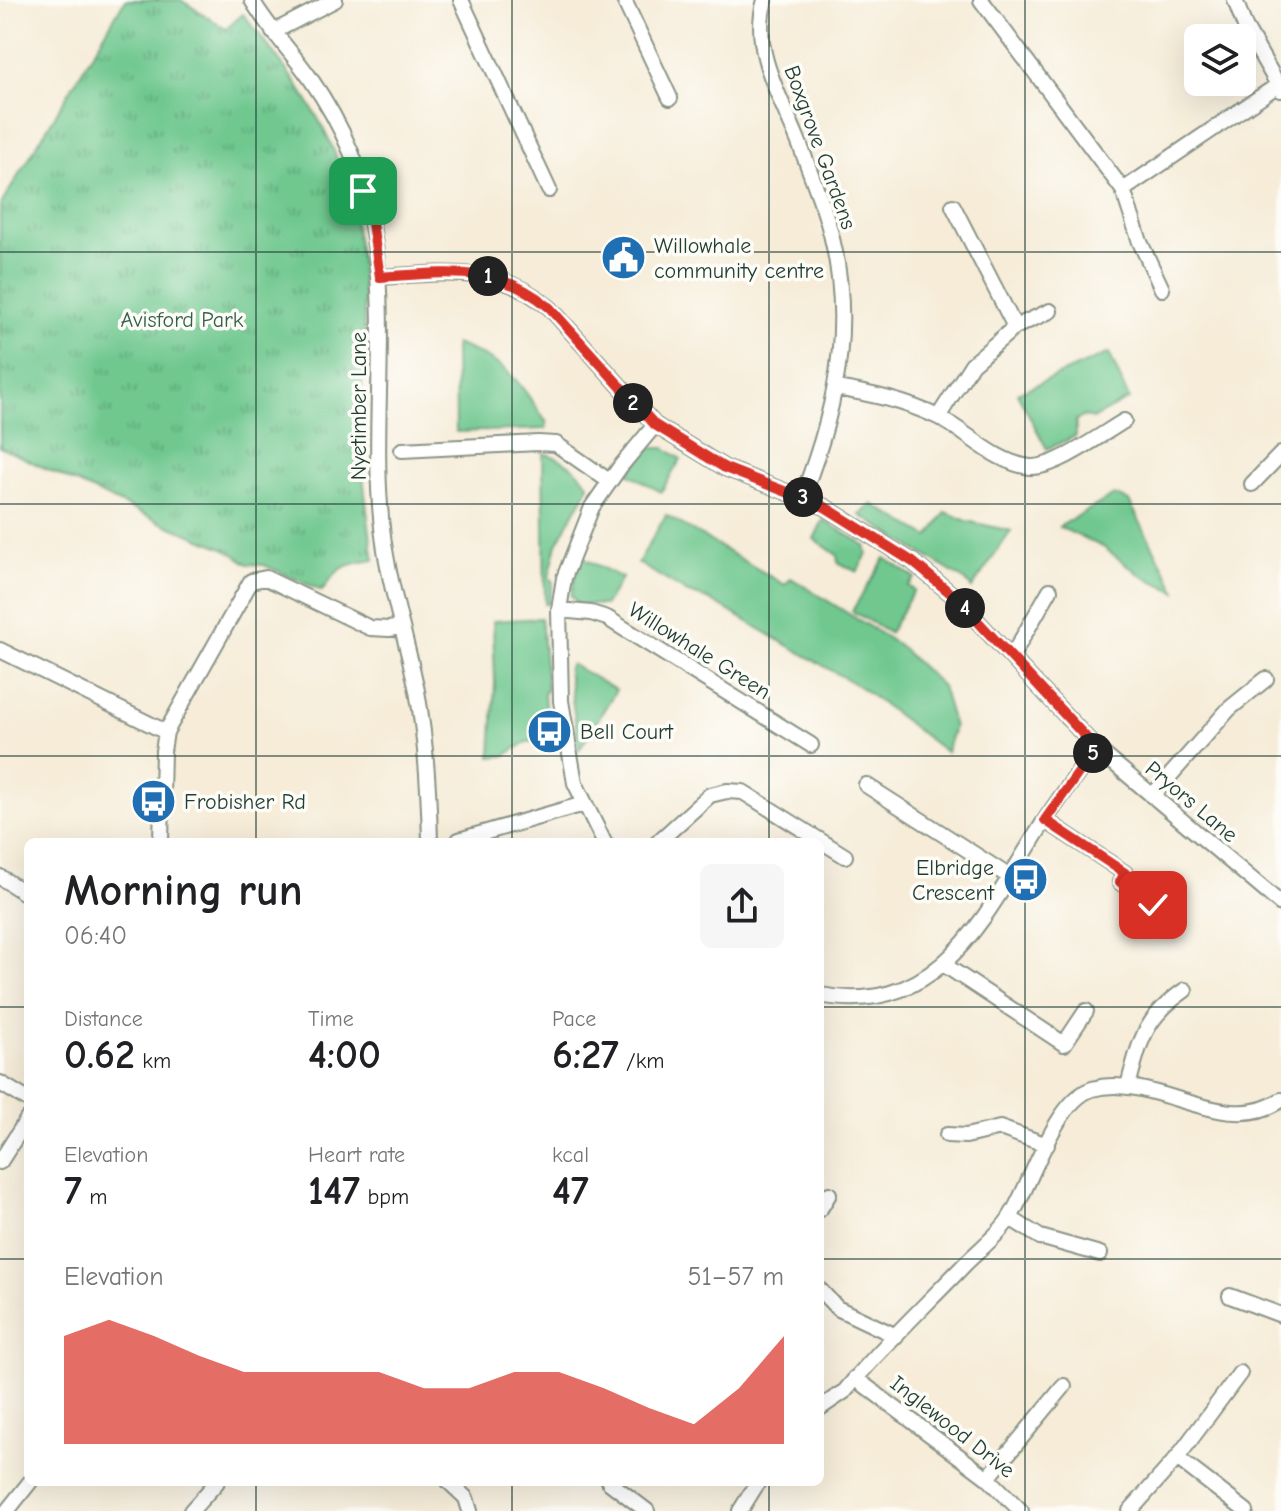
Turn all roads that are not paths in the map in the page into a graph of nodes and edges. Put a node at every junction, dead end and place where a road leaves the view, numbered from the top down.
1 (252, 0) edge
2 (335, 0) edge
3 (461, 0) edge
4 (624, 0) edge
5 (765, 0) edge
6 (981, 0) edge
7 (1235, 0) edge
8 (273, 32) junction
9 (1279, 88) edge
10 (670, 98) dead end
11 (549, 190) dead end
12 (1123, 190) junction
13 (953, 206) dead end
14 (380, 277) junction
15 (1162, 289) dead end
16 (1050, 311) dead end
17 (1015, 327) junction
18 (836, 388) junction
19 (938, 417) junction
20 (1124, 421) dead end
21 (655, 425) junction
22 (402, 450) dead end
23 (1281, 454) edge
24 (609, 481) junction
25 (1252, 484) dead end
26 (802, 497) junction
27 (1050, 590) dead end
28 (559, 610) junction
29 (401, 627) junction
30 (0, 650) edge
31 (1012, 656) junction
32 (1266, 679) dead end
33 (166, 732) junction
34 (811, 745) dead end
35 (1096, 748) junction
36 (866, 785) dead end
37 (1152, 796) junction
38 (584, 804) junction
39 (1045, 820) junction
40 (161, 838) edge
41 (430, 838) edge
42 (466, 838) edge
43 (602, 838) edge
44 (662, 838) edge
45 (816, 838) edge
46 (824, 843) edge
47 (845, 856) dead end
48 (0, 877) edge
49 (1010, 877) junction
50 (24, 892) edge
51 (1281, 904) edge
52 (1153, 905) dead end
53 (943, 964) junction
54 (1185, 990) dead end
55 (824, 998) edge
56 (1086, 1011) dead end
57 (0, 1083) edge
58 (1128, 1086) junction
59 (24, 1098) edge
60 (1281, 1100) edge
61 (947, 1135) dead end
62 (23, 1138) edge
63 (1047, 1145) junction
64 (0, 1162) edge
65 (829, 1194) dead end
66 (824, 1202) edge
67 (1010, 1218) junction
68 (1100, 1254) dead end
69 (824, 1294) edge
70 (1230, 1296) dead end
71 (1281, 1315) edge
72 (896, 1336) junction
73 (1240, 1373) dead end
74 (855, 1378) junction
75 (1064, 1386) dead end
76 (824, 1405) edge
77 (1177, 1458) junction
78 (988, 1478) junction
79 (27, 1486) edge
80 (213, 1486) edge
81 (453, 1486) edge
82 (614, 1486) edge
83 (756, 1486) edge
84 (7, 1511) edge
85 (191, 1511) edge
86 (470, 1511) edge
87 (647, 1511) edge
88 (740, 1511) edge
89 (1021, 1511) edge
90 (1130, 1511) edge
91 (1246, 1511) edge

1 - 8 street, Nyetimber Lane
2 - 8 street
3 - 11 street
4 - 10 street
5 - 18 street, Boxgrove Gardens
6 - 12 street
7 - 9 street
8 - 14 street, Nyetimber Lane
9 - 12 street
12 - 15 street
13 - 17 street
14 - 21 street, Pryors Lane
14 - 29 street, Nyetimber Lane
16 - 17 street
17 - 19 street
18 - 19 street
18 - 26 street, Boxgrove Gardens
19 - 20 street
21 - 24 street
21 - 26 street, Pryors Lane
22 - 24 street
23 - 25 street
24 - 28 street
26 - 31 street, Pryors Lane
27 - 31 street
28 - 34 street, Willowhale Green
28 - 38 street
29 - 33 street
29 - 41 street, Nyetimber Lane
30 - 33 street
31 - 35 street, Pryors Lane
32 - 37 street
33 - 40 street
35 - 37 street, Pryors Lane
35 - 39 street
36 - 49 street
37 - 51 street, Pryors Lane
38 - 42 street
38 - 43 street
39 - 49 street
39 - 52 street
44 - 45 street
46 - 47 street
48 - 50 street
49 - 53 street
53 - 55 street
53 - 56 street
54 - 58 street
57 - 59 street
58 - 60 street
58 - 63 street
61 - 63 street
62 - 64 street
63 - 67 street
65 - 66 street
67 - 68 street
67 - 72 street
69 - 72 street
70 - 71 street
72 - 74 street
73 - 77 street
74 - 76 street
74 - 78 street, Inglewood Drive
75 - 78 street
77 - 90 street
77 - 91 street
78 - 89 street, Inglewood Drive
79 - 84 street
80 - 85 street
81 - 86 street
82 - 87 street
83 - 88 street

